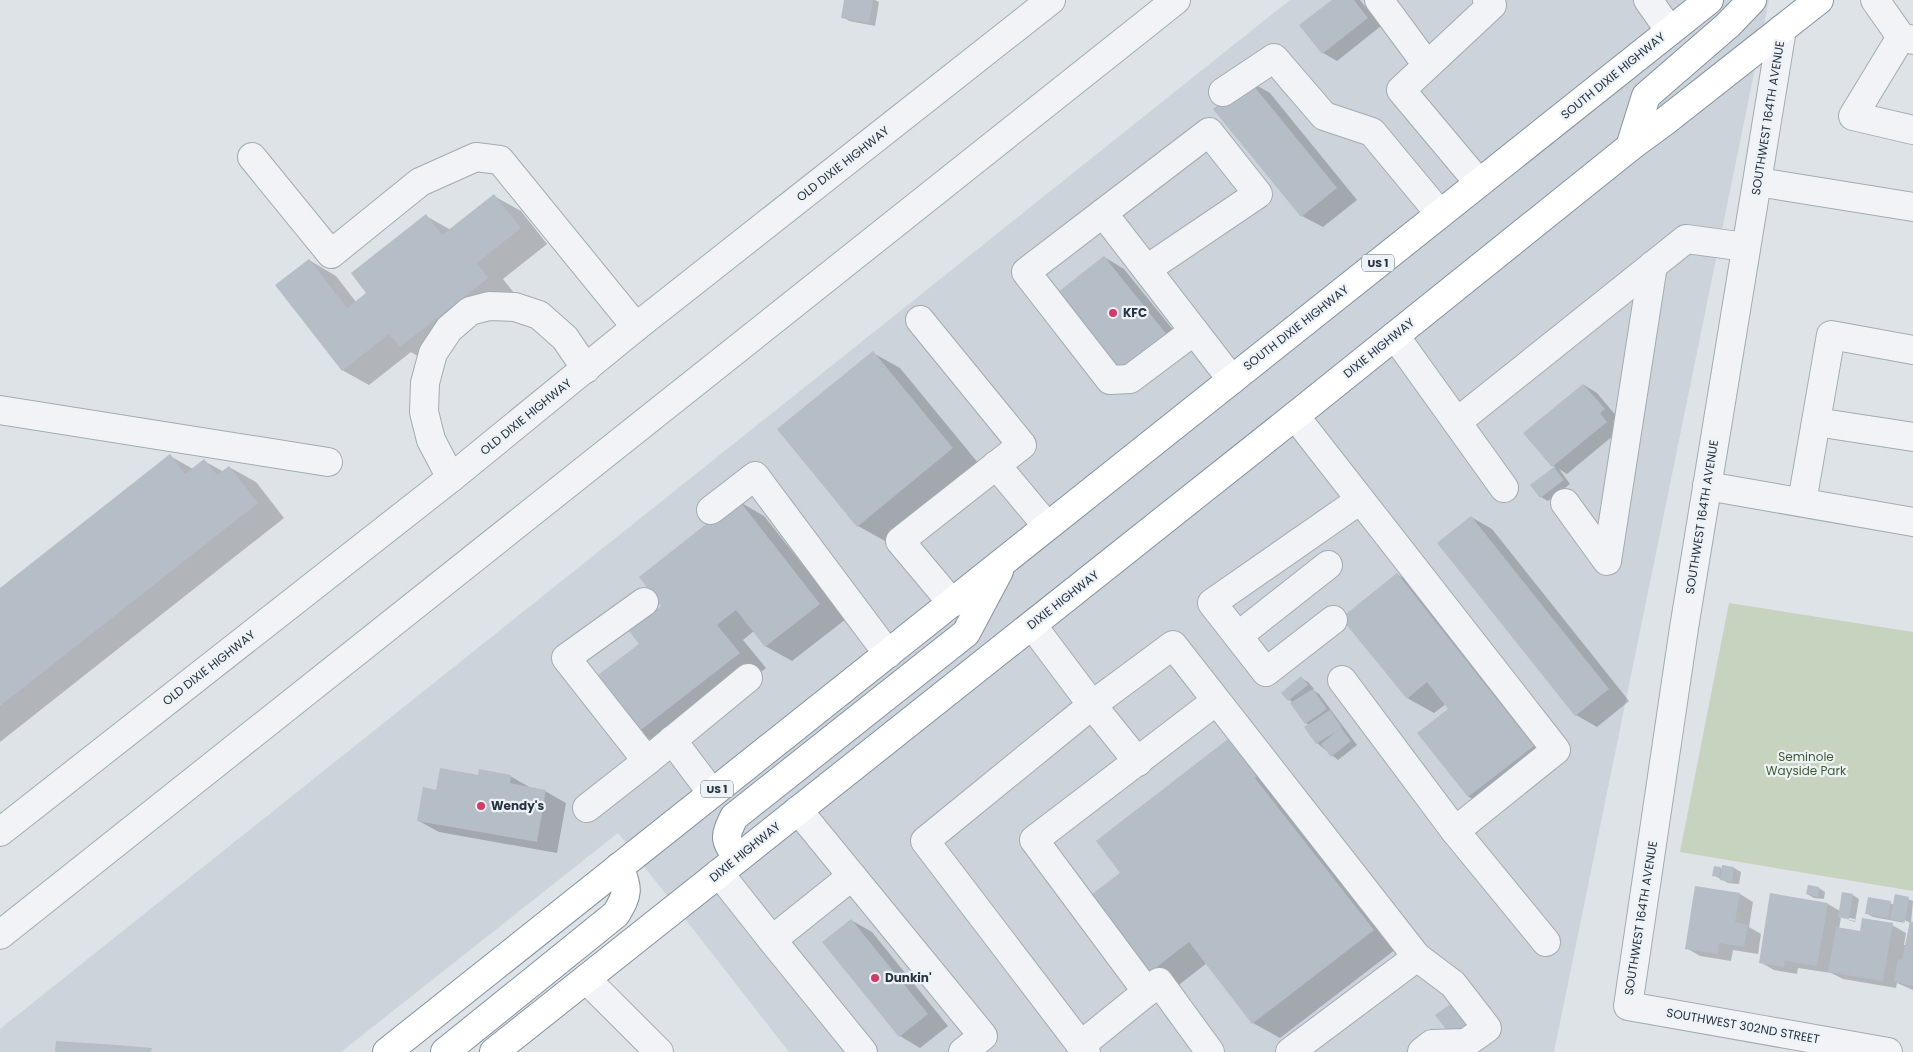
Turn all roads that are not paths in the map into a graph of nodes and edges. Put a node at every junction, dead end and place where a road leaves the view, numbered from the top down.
1 (1051, 0) edge
2 (1176, 0) edge
3 (1380, 0) edge
4 (1487, 0) edge
5 (1648, 0) edge
6 (1709, 0) edge
7 (1752, 0) edge
8 (1789, 0) edge
9 (1819, 0) edge
10 (1875, 0) edge
11 (1782, 30) junction
12 (1670, 31) junction
13 (1907, 38) edge
14 (1427, 65) junction
15 (1223, 92) dead end
16 (1913, 130) edge
17 (1630, 147) junction
18 (252, 157) dead end
19 (1758, 182) junction
20 (1479, 183) junction
21 (1913, 207) edge
22 (1103, 213) junction
23 (1440, 214) junction
24 (1746, 247) junction
25 (1653, 266) junction
26 (1147, 269) junction
27 (920, 320) dead end
28 (636, 327) junction
29 (1194, 331) junction
30 (1395, 336) junction
31 (1913, 350) edge
32 (586, 369) junction
33 (1232, 380) junction
34 (0, 410) edge
35 (1295, 416) junction
36 (1457, 422) junction
37 (1816, 422) junction
38 (1913, 437) edge
39 (328, 462) dead end
40 (996, 465) junction
41 (451, 478) junction
42 (1707, 486) junction
43 (1504, 488) dead end
44 (1360, 500) junction
45 (1802, 502) junction
46 (1565, 503) dead end
47 (712, 510) dead end
48 (1913, 522) edge
49 (1047, 526) junction
50 (1006, 559) junction
51 (1328, 565) dead end
52 (644, 602) dead end
53 (952, 603) junction
54 (1333, 620) dead end
55 (1032, 625) junction
56 (1238, 636) junction
57 (888, 654) junction
58 (748, 678) dead end
59 (1342, 680) dead end
60 (1216, 701) junction
61 (1092, 705) junction
62 (672, 740) junction
63 (647, 760) junction
64 (1138, 762) junction
65 (712, 793) junction
66 (587, 808) dead end
67 (798, 810) junction
68 (1455, 830) junction
69 (0, 832) edge
70 (728, 866) junction
71 (619, 867) junction
72 (852, 876) junction
73 (0, 935) edge
74 (772, 940) junction
75 (1546, 942) dead end
76 (1417, 957) junction
77 (586, 979) junction
78 (1147, 992) junction
79 (1628, 1006) joint
80 (1809, 1045) edge
81 (1084, 1049) edge
82 (387, 1052) edge
83 (445, 1052) edge
84 (494, 1052) edge
85 (659, 1052) edge
86 (863, 1052) edge
87 (963, 1052) edge
88 (1210, 1052) edge
89 (1290, 1052) edge
90 (1422, 1052) edge
91 (1888, 1052) edge

1 - 28 street, OLD DIXIE HIGHWAY
2 - 73 street
3 - 14 street
4 - 14 street
5 - 12 street
6 - 12 highway, SOUTH DIXIE HIGHWAY / US 1
7 - 17 highway
8 - 11 highway
9 - 11 highway
10 - 13 street
11 - 17 highway
11 - 19 street, SOUTHWEST 164TH AVENUE
12 - 20 highway, SOUTH DIXIE HIGHWAY / US 1
13 - 16 street
14 - 20 street
15 - 23 street
17 - 30 highway, DIXIE HIGHWAY
18 - 28 street
19 - 21 street
19 - 24 street, SOUTHWEST 164TH AVENUE
20 - 23 highway, SOUTH DIXIE HIGHWAY / US 1
22 - 26 street
22 - 26 street
22 - 29 street
23 - 33 highway, SOUTH DIXIE HIGHWAY / US 1
24 - 25 street
24 - 42 street, SOUTHWEST 164TH AVENUE
25 - 36 street
25 - 46 street
26 - 29 street
27 - 40 street
28 - 32 street, OLD DIXIE HIGHWAY
29 - 33 street
30 - 35 highway, DIXIE HIGHWAY
30 - 36 street
31 - 37 street
32 - 41 street, OLD DIXIE HIGHWAY
32 - 41 street
33 - 49 highway, SOUTH DIXIE HIGHWAY / US 1
34 - 39 street
35 - 44 street
35 - 55 highway, DIXIE HIGHWAY
36 - 43 street
37 - 38 street
37 - 45 street
40 - 49 street
40 - 53 street
41 - 69 street, OLD DIXIE HIGHWAY
42 - 45 street
42 - 79 street, SOUTHWEST 164TH AVENUE
44 - 56 street
44 - 68 street
45 - 48 street
47 - 57 street
49 - 50 highway, US 1
50 - 53 highway, US 1
50 - 70 highway
51 - 56 street
52 - 63 street
53 - 57 highway, US 1
54 - 56 street
55 - 61 street
55 - 67 highway, DIXIE HIGHWAY
57 - 65 highway, US 1
58 - 62 street
59 - 68 street
60 - 61 street
60 - 64 street
60 - 76 street
61 - 64 street
61 - 81 street
62 - 63 street
62 - 65 street
63 - 66 street
64 - 78 street
65 - 71 highway, US 1
67 - 70 highway, DIXIE HIGHWAY
67 - 72 street
68 - 75 street
70 - 74 street
70 - 77 highway, DIXIE HIGHWAY
71 - 82 highway, US 1
71 - 83 highway
72 - 74 street
72 - 87 street
74 - 86 street
76 - 89 street
76 - 90 street
77 - 84 highway, DIXIE HIGHWAY
77 - 85 street
78 - 81 street
78 - 88 street
79 - 80 street, SOUTHWEST 302ND STREET
80 - 91 street, SOUTHWEST 302ND STREET

